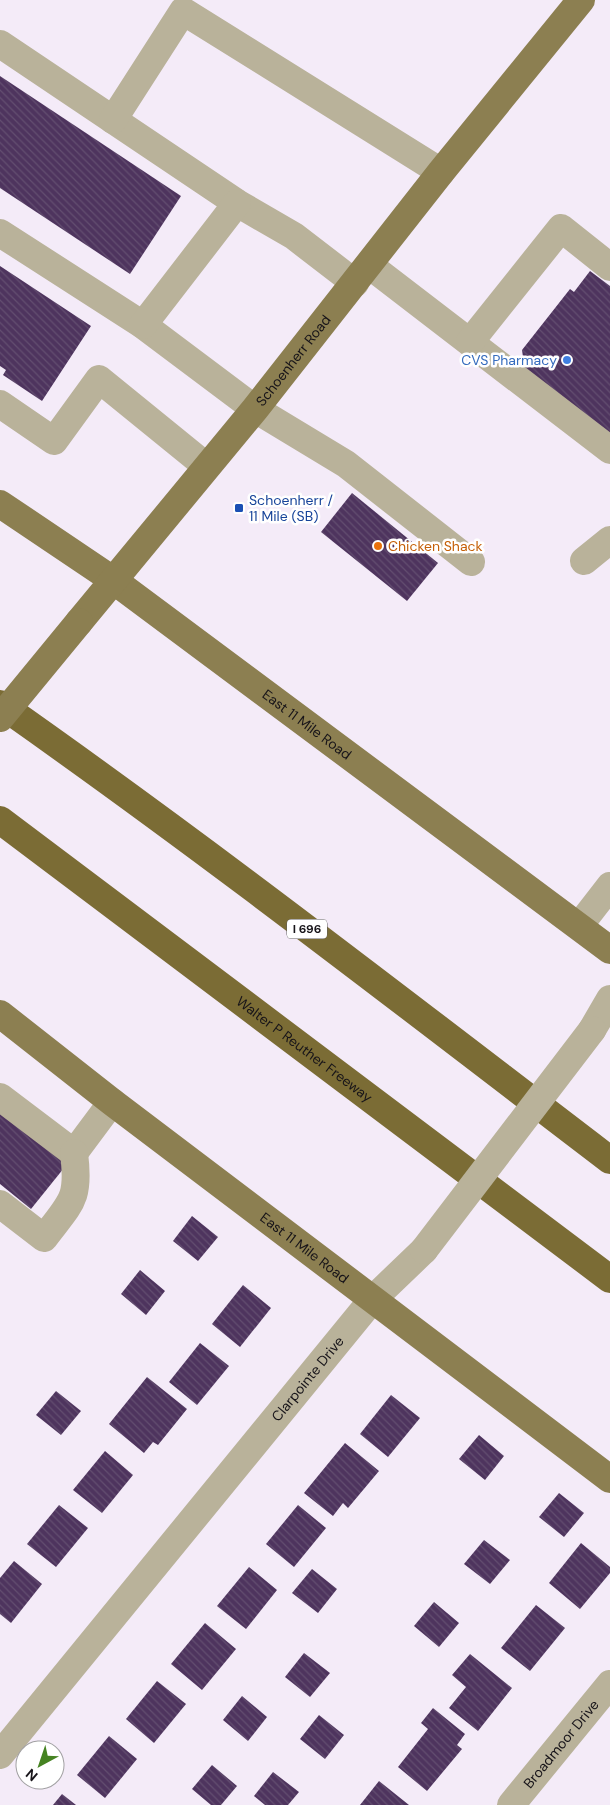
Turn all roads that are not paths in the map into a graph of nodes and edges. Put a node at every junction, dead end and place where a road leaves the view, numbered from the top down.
1 (581, 0) edge
2 (0, 44) edge
3 (113, 120) junction
4 (441, 172) junction
5 (236, 203) junction
6 (0, 233) edge
7 (610, 267) edge
8 (362, 274) junction
9 (143, 325) junction
10 (470, 342) junction
11 (0, 404) edge
12 (255, 409) junction
13 (610, 450) edge
14 (206, 466) junction
15 (0, 504) edge
16 (610, 540) edge
17 (584, 561) dead end
18 (471, 562) dead end
19 (113, 580) junction
20 (0, 704) edge
21 (0, 718) edge
22 (0, 820) edge
23 (610, 886) edge
24 (595, 938) edge
25 (610, 966) edge
26 (610, 1000) edge
27 (2, 1020) edge
28 (0, 1097) edge
29 (112, 1102) junction
30 (74, 1153) junction
31 (610, 1160) edge
32 (0, 1204) edge
33 (610, 1279) edge
34 (372, 1300) junction
35 (610, 1478) edge
36 (610, 1684) edge
37 (0, 1754) edge
38 (510, 1805) edge

1 - 4 main road, Schoenherr Road
2 - 3 street
3 - 4 street
3 - 5 street
4 - 8 main road, Schoenherr Road
5 - 8 street
5 - 9 street
6 - 9 street
7 - 10 street
8 - 10 street
8 - 12 main road, Schoenherr Road
9 - 12 street
10 - 13 street
11 - 14 street
12 - 14 main road, Schoenherr Road
12 - 18 street
14 - 19 main road, Schoenherr Road
15 - 19 main road, East 11 Mile Road
16 - 17 street
19 - 21 main road, Schoenherr Road, bridge
19 - 24 main road, East 11 Mile Road
20 - 31 highway, I 696
22 - 33 highway, Walter P Reuther Freeway
23 - 24 street
24 - 25 street
26 - 34 street, Clarpointe Drive, bridge
27 - 29 main road, East 11 Mile Road
28 - 30 street
29 - 30 street
29 - 34 main road, East 11 Mile Road
30 - 32 street
34 - 35 main road, East 11 Mile Road
34 - 37 street, Clarpointe Drive
36 - 38 street, Broadmoor Drive

